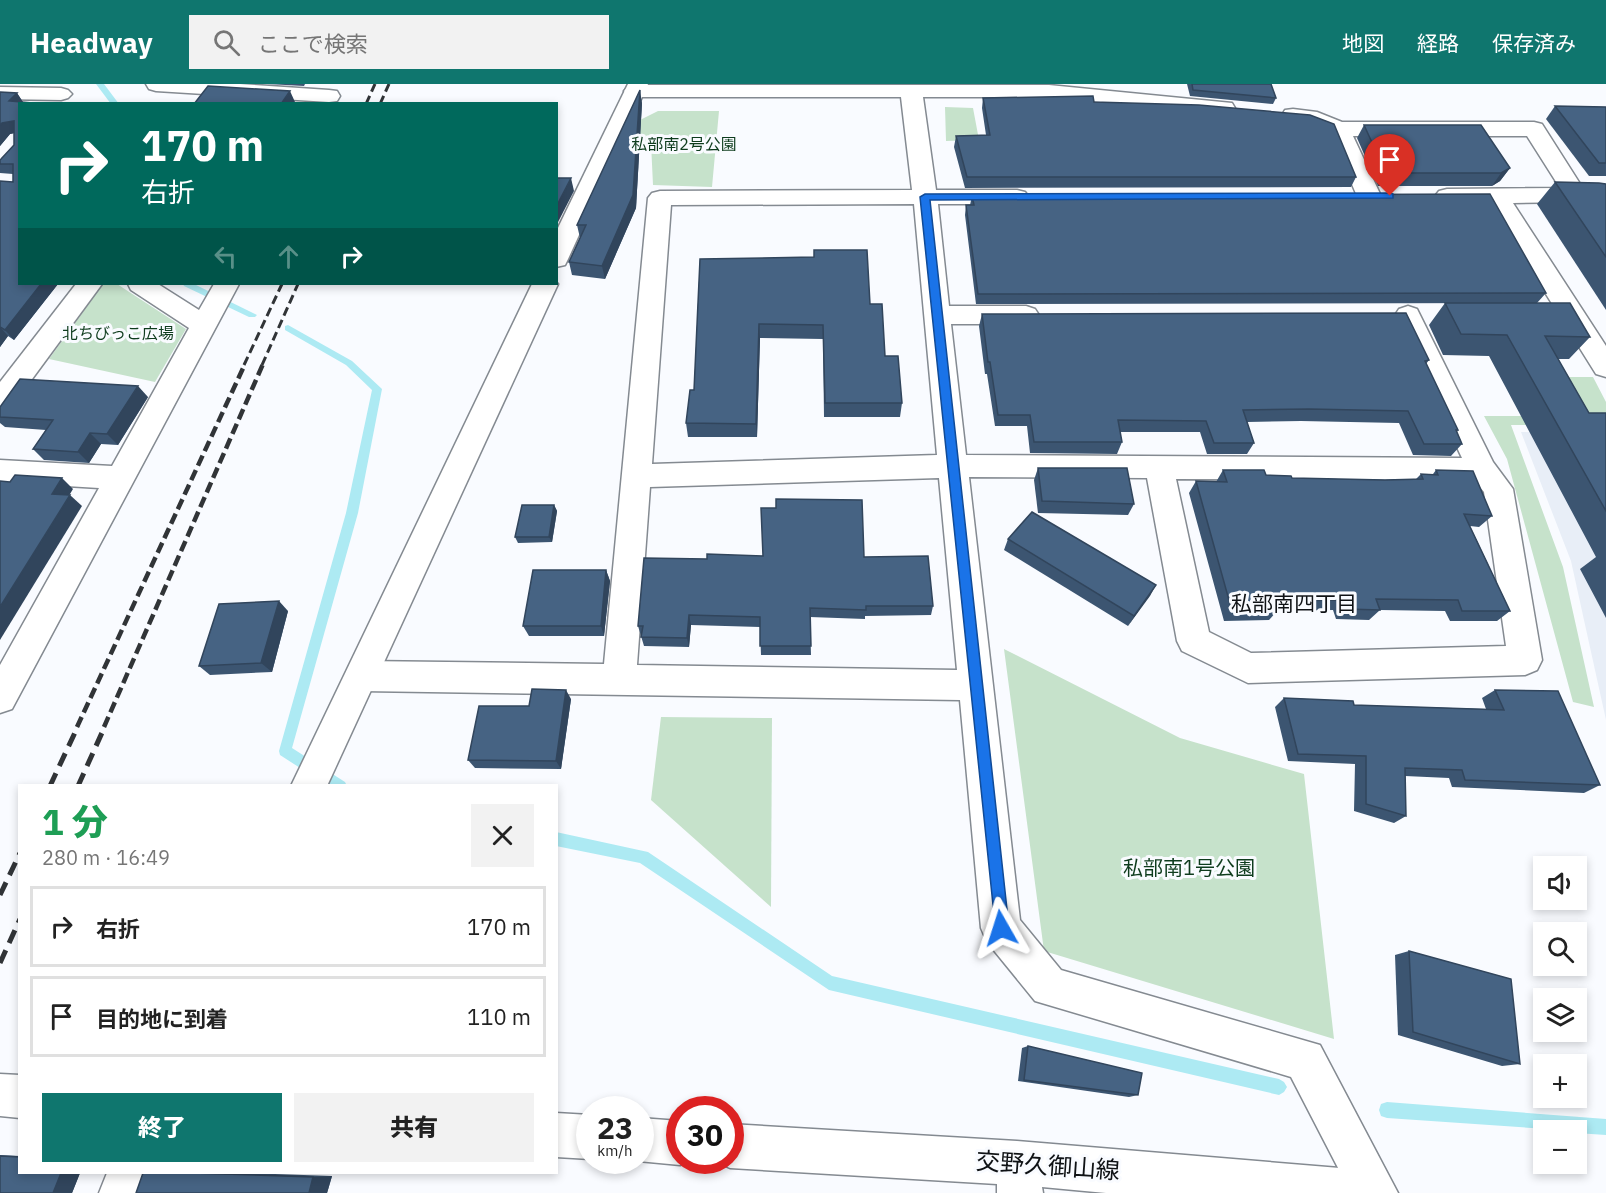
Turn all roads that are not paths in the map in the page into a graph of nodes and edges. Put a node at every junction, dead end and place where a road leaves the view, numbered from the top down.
1 (637, 87) edge
2 (911, 89) junction
3 (156, 91) edge
4 (0, 93) edge
5 (61, 94) edge
6 (329, 94) edge
7 (1250, 111) edge
8 (1273, 113) edge
9 (1339, 129) junction
10 (1496, 195) junction
11 (1576, 195) junction
12 (1345, 196) edge
13 (1426, 196) edge
14 (925, 197) junction
15 (1045, 197) edge
16 (1606, 202) edge
17 (558, 256) edge
18 (88, 285) edge
19 (142, 285) edge
20 (225, 285) edge
21 (545, 285) edge
22 (937, 315) junction
23 (1055, 315) edge
24 (1408, 315) edge
25 (204, 325) junction
26 (1606, 367) edge
27 (0, 402) edge
28 (953, 466) junction
29 (1159, 467) junction
30 (1482, 469) junction
31 (0, 471) edge
32 (637, 476) junction
33 (121, 478) junction
34 (362, 676) junction
35 (619, 680) junction
36 (976, 685) junction
37 (0, 698) edge
38 (310, 784) edge
39 (0, 1095) edge
40 (18, 1097) edge
41 (558, 1135) edge
42 (576, 1136) edge
43 (744, 1148) edge
44 (129, 1174) edge
45 (1018, 1178) edge
46 (122, 1193) edge
47 (1364, 1193) edge
48 (1375, 1193) edge

1 - 2 street
1 - 17 street
2 - 7 street
2 - 14 street
3 - 6 street
4 - 5 street
8 - 9 street
9 - 11 street
9 - 12 street
10 - 11 street
10 - 13 street
10 - 26 street
11 - 16 street
14 - 15 street
14 - 22 street
14 - 32 street
18 - 27 street
19 - 25 street
20 - 25 street
21 - 34 street
22 - 23 street
22 - 28 street
24 - 30 street
25 - 33 street
28 - 29 street
28 - 32 street
28 - 36 street
29 - 30 street
29 - 30 street
31 - 33 street
32 - 35 street
33 - 37 street
34 - 35 street
34 - 38 street
35 - 36 street
36 - 48 street
39 - 40 street
41 - 42 street
43 - 45 street, 交野久御山線
44 - 46 street
45 - 47 street, 交野久御山線

